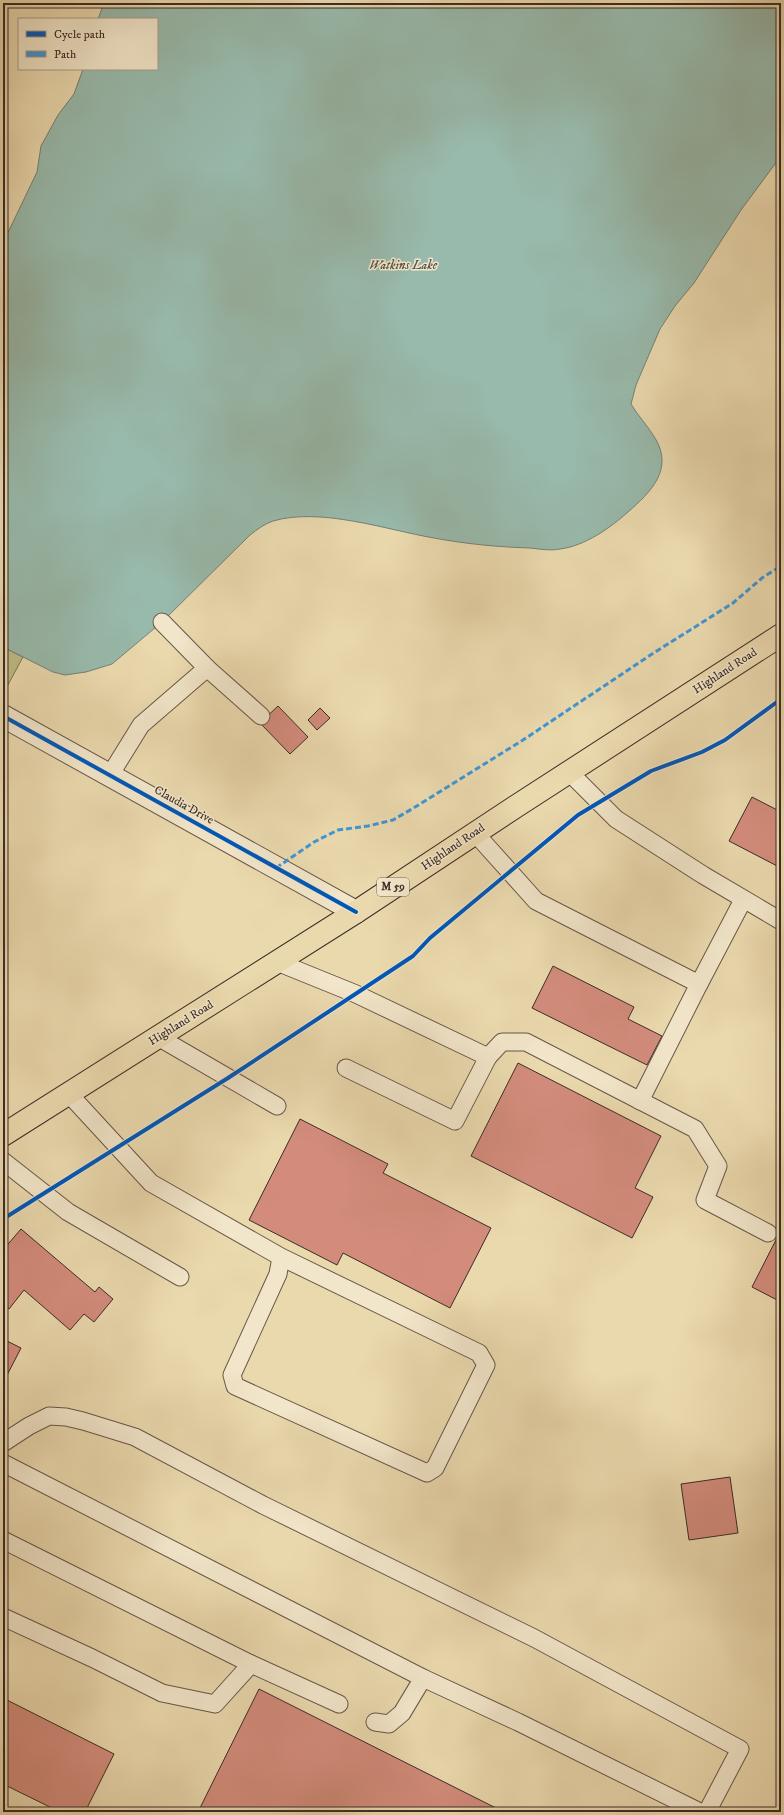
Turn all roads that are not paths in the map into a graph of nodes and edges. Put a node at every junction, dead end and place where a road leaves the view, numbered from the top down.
1 (162, 622) dead end
2 (779, 639) edge
3 (207, 668) junction
4 (3, 716) edge
5 (261, 716) dead end
6 (569, 772) junction
7 (110, 775) junction
8 (475, 833) junction
9 (743, 900) junction
10 (356, 912) junction
11 (781, 921) edge
12 (277, 962) junction
13 (699, 984) junction
14 (158, 1037) junction
15 (488, 1057) junction
16 (346, 1068) dead end
17 (69, 1094) junction
18 (640, 1101) junction
19 (277, 1106) dead end
20 (3, 1135) edge
21 (3, 1161) edge
22 (768, 1233) dead end
23 (281, 1257) junction
24 (180, 1277) dead end
25 (3, 1443) edge
26 (3, 1463) edge
27 (3, 1540) edge
28 (3, 1617) edge
29 (251, 1664) junction
30 (423, 1678) junction
31 (339, 1704) dead end
32 (375, 1722) dead end
33 (700, 1812) edge
34 (707, 1812) edge

1 - 3 lane
2 - 6 highway, Highland Road / M 59
3 - 5 lane
3 - 7 lane
4 - 7 street, Claudia Drive
6 - 8 highway, Highland Road / M 59
6 - 9 lane
7 - 10 street, Claudia Drive
8 - 10 highway, Highland Road / M 59
8 - 13 lane
9 - 11 lane
9 - 13 lane
10 - 12 highway, Highland Road / M 59
12 - 14 highway, Highland Road / M 59
12 - 15 lane
13 - 18 lane
14 - 17 highway, Highland Road / M 59
14 - 19 lane
15 - 16 lane
15 - 18 lane
17 - 20 highway, Highland Road / M 59
17 - 23 lane
18 - 22 lane
21 - 24 lane
23 - 23 lane
25 - 34 lane
26 - 30 lane
27 - 29 lane
28 - 29 lane
29 - 31 lane
30 - 32 lane
30 - 33 lane

